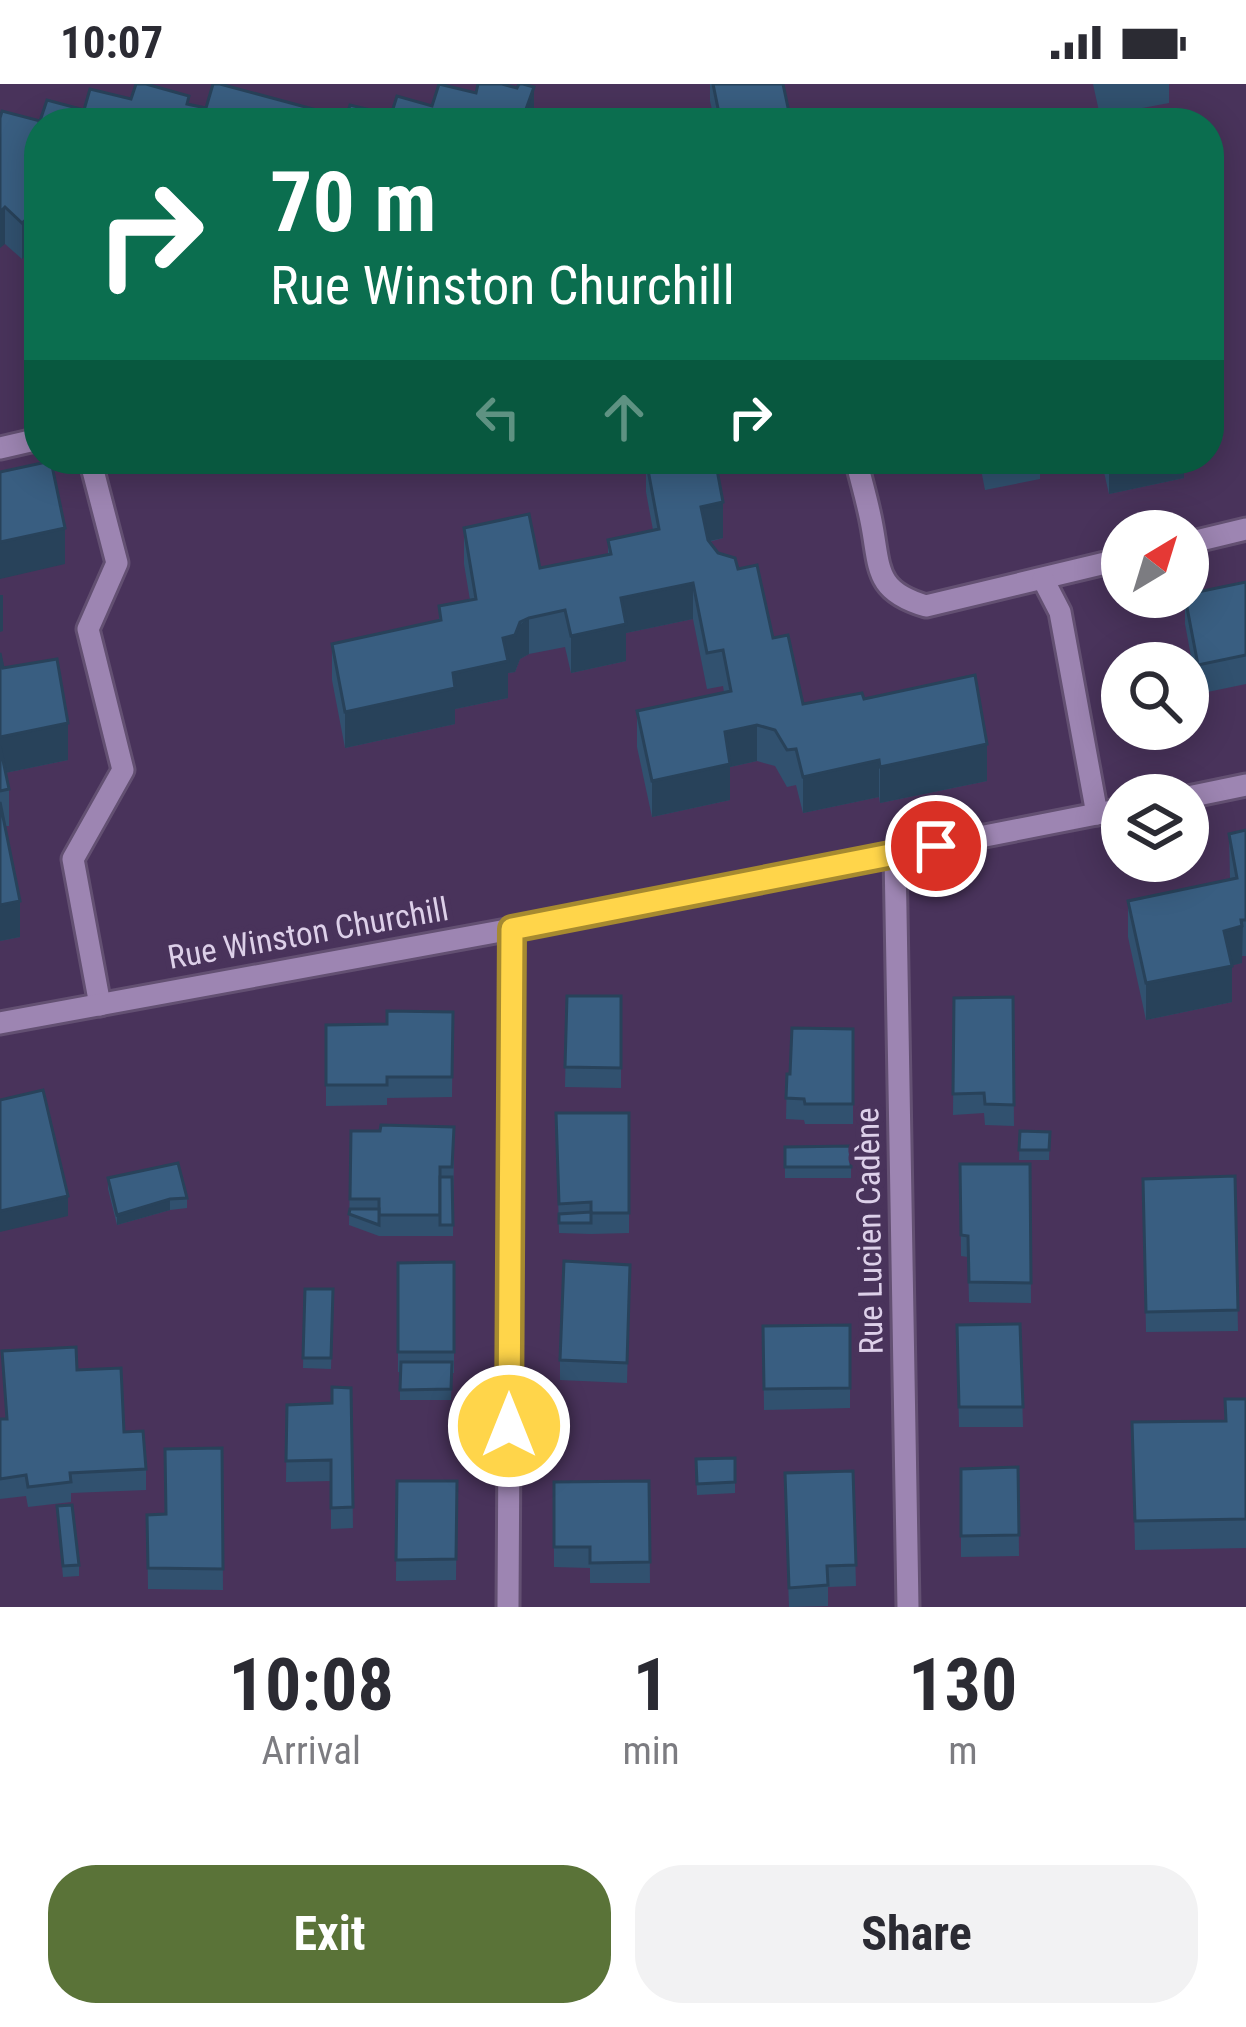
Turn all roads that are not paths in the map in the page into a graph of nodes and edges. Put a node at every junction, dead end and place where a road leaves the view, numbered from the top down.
1 (94, 474) edge
2 (860, 474) edge
3 (1246, 529) edge
4 (1209, 538) edge
5 (1101, 565) edge
6 (1042, 579) junction
7 (1246, 785) edge
8 (1209, 792) edge
9 (1101, 813) edge
10 (1097, 814) junction
11 (896, 854) junction
12 (512, 929) junction
13 (100, 1005) junction
14 (0, 1023) edge
15 (508, 1607) edge
16 (908, 1607) edge

1 - 13 street
2 - 6 street
3 - 4 street
5 - 6 street
6 - 10 street
7 - 8 street
9 - 10 street, Rue Winston Churchill
10 - 11 street, Rue Winston Churchill
11 - 12 street, Rue Winston Churchill
11 - 16 street, Rue Lucien Cadène
12 - 13 street, Rue Winston Churchill
12 - 15 street
13 - 14 street, Rue Winston Churchill

